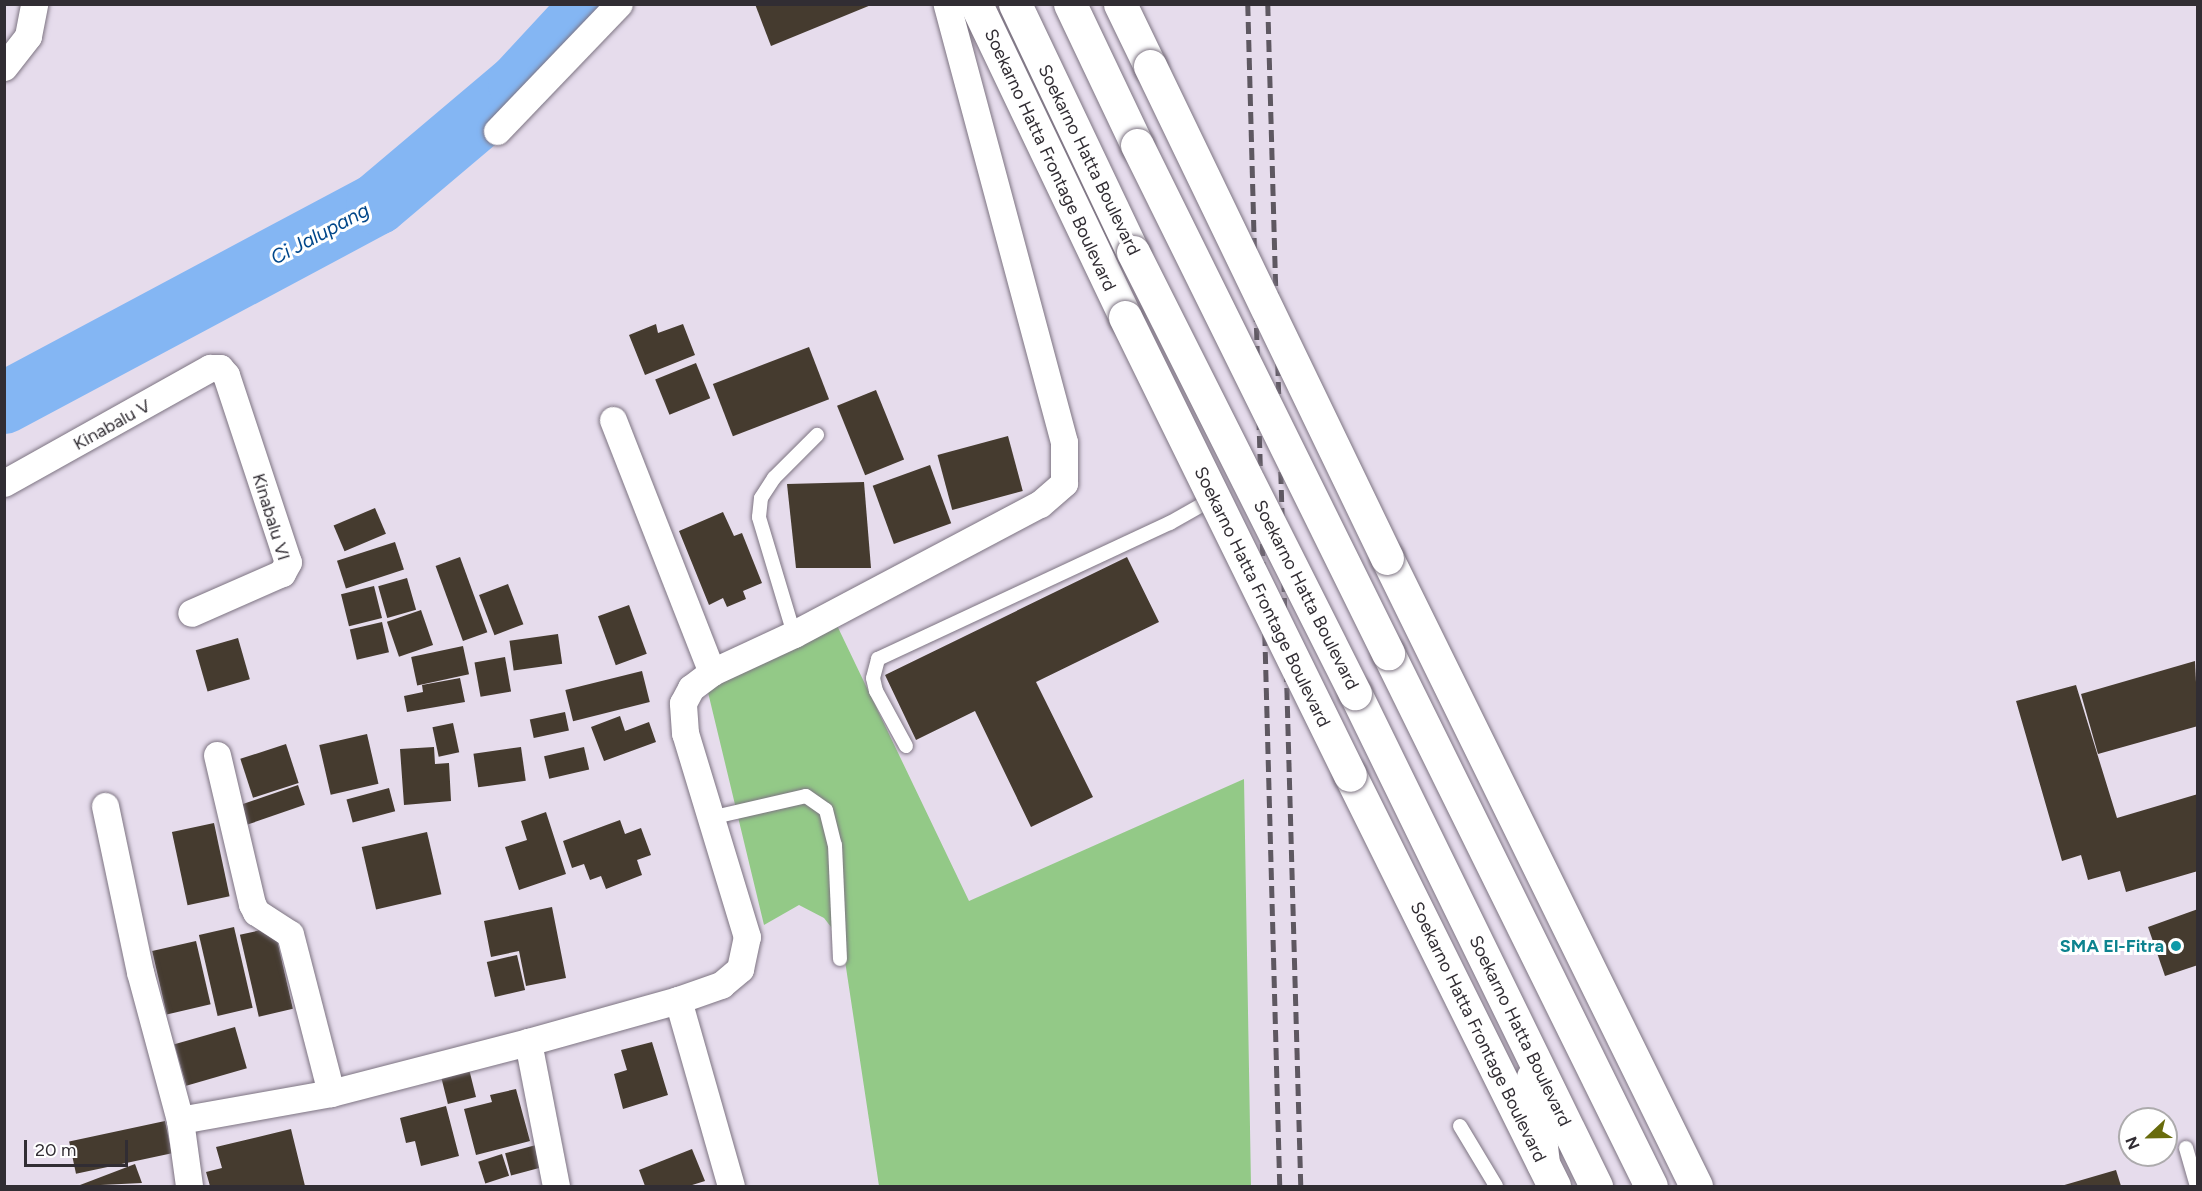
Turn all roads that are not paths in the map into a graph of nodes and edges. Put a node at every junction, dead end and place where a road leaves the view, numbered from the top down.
1 (34, 4) edge
2 (619, 4) edge
3 (947, 4) edge
4 (976, 4) edge
5 (1014, 4) edge
6 (1070, 4) edge
7 (1120, 4) edge
8 (4, 67) edge
9 (497, 131) dead end
10 (220, 368) joint
11 (613, 420) dead end
12 (817, 435) dead end
13 (4, 483) edge
14 (1214, 498) junction
15 (191, 614) dead end
16 (794, 634) junction
17 (712, 672) junction
18 (906, 746) dead end
19 (217, 754) dead end
20 (105, 806) dead end
21 (710, 818) junction
22 (840, 959) dead end
23 (678, 1000) junction
24 (528, 1042) junction
25 (1530, 1052) junction
26 (331, 1094) junction
27 (180, 1120) junction
28 (1460, 1126) dead end
29 (2186, 1148) dead end
30 (1548, 1175) edge
31 (189, 1186) edge
32 (556, 1186) edge
33 (731, 1186) edge
34 (1496, 1186) edge
35 (1596, 1186) edge
36 (1651, 1186) edge
37 (1696, 1186) edge
38 (2197, 1186) edge

1 - 8 street
2 - 9 street
3 - 16 street
4 - 14 main road, Soekarno Hatta Frontage Boulevard, bridge
5 - 25 main road, Soekarno Hatta Boulevard, bridge
6 - 36 main road, bridge
7 - 37 main road, bridge
10 - 13 street, Kinabalu V
10 - 15 street, Kinabalu VI
11 - 17 street
12 - 16 lane
14 - 18 lane
14 - 30 main road, Soekarno Hatta Frontage Boulevard, bridge
16 - 17 street
17 - 21 street
19 - 26 street
20 - 27 street
21 - 22 lane
21 - 23 street
23 - 24 street
23 - 33 street
24 - 26 street
24 - 32 street
25 - 30 main road
25 - 35 main road, Soekarno Hatta Boulevard
26 - 27 street
27 - 31 street
28 - 34 lane
29 - 38 lane

